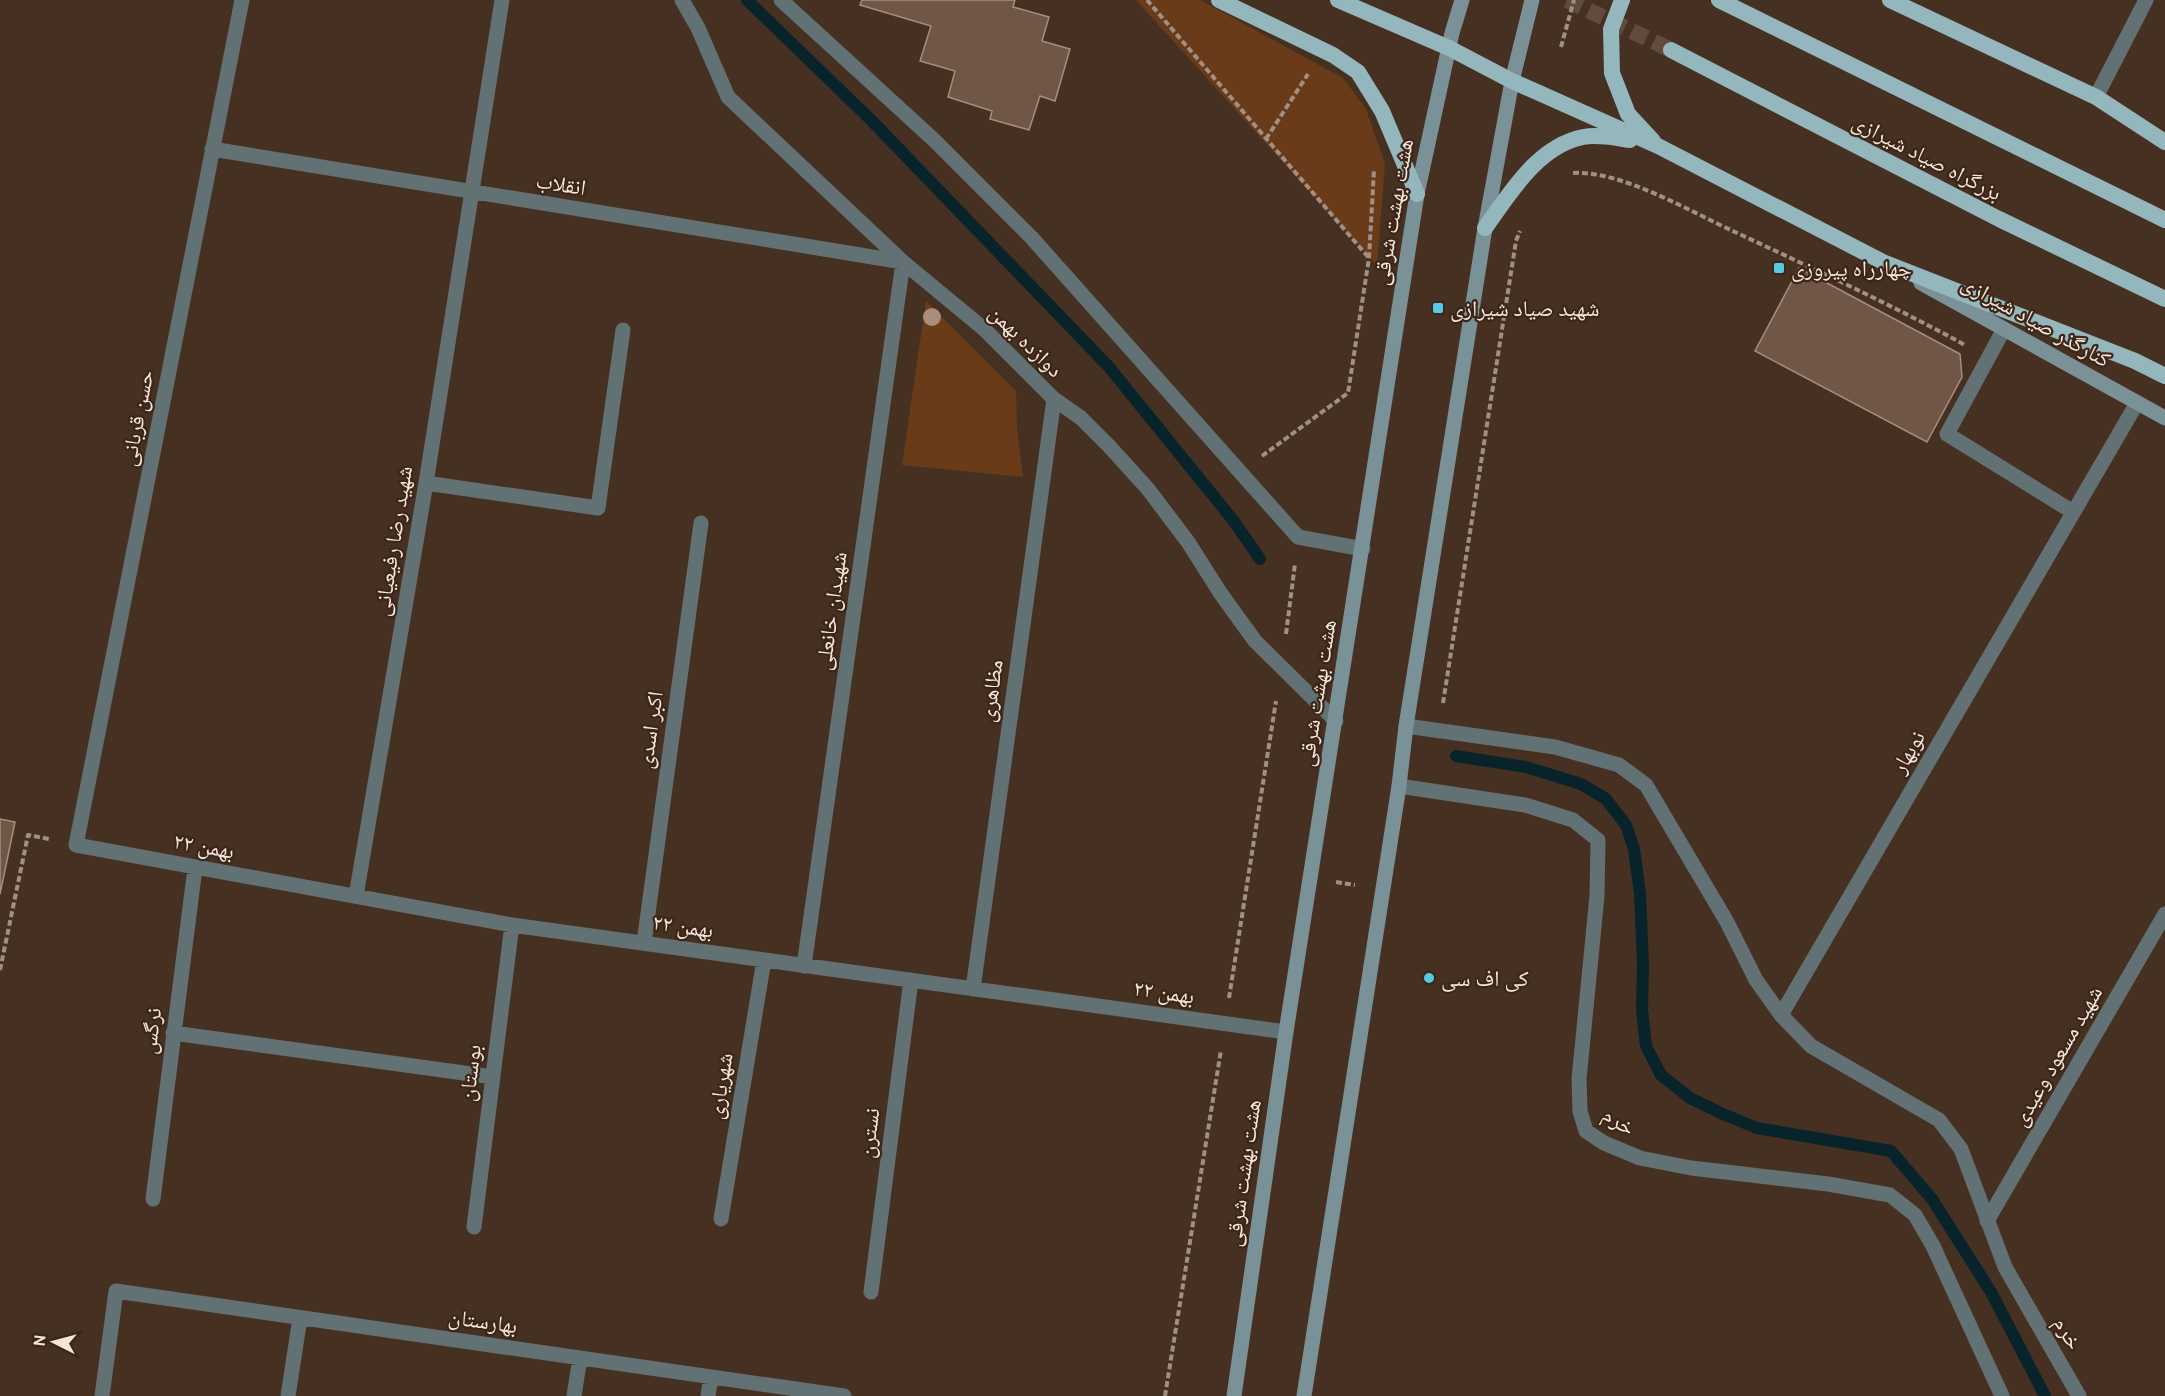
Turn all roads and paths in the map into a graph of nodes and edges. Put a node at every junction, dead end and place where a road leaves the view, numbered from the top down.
1 (242, 0) edge
2 (502, 0) edge
3 (682, 0) edge
4 (781, 0) edge
5 (1147, 0) edge
6 (1220, 0) edge
7 (1338, 0) edge
8 (1462, 0) edge
9 (1532, 0) edge
10 (1574, 0) edge
11 (1622, 0) edge
12 (1719, 0) edge
13 (1890, 0) edge
14 (2146, 0) edge
15 (1561, 47) dead end
16 (1449, 48) junction
17 (1671, 50) tunnel mouth
18 (1314, 65) dead end
19 (1512, 81) junction
20 (2096, 97) junction
21 (2165, 132) edge
22 (1266, 139) junction
23 (2165, 142) edge
24 (1658, 146) junction
25 (212, 149) junction
26 (1375, 164) dead end
27 (1567, 174) dead end
28 (471, 192) junction
29 (1417, 194) junction
30 (2165, 219) edge
31 (1522, 222) dead end
32 (1485, 228) junction
33 (1369, 258) junction
34 (903, 262) junction
35 (1885, 263) junction
36 (2165, 299) edge
37 (2004, 329) junction
38 (623, 330) dead end
39 (1989, 357) junction
40 (2165, 376) edge
41 (1054, 399) junction
42 (2137, 403) junction
43 (2165, 418) edge
44 (1241, 472) junction
45 (426, 483) junction
46 (2073, 512) junction
47 (701, 523) dead end
48 (1298, 537) junction
49 (1363, 549) junction
50 (1281, 668) junction
51 (1336, 721) junction
52 (1406, 726) junction
53 (1438, 730) junction
54 (1399, 786) junction
55 (76, 845) junction
56 (195, 868) junction
57 (1311, 877) junction
58 (1382, 891) junction
59 (356, 896) junction
60 (2165, 914) edge
61 (512, 925) junction
62 (644, 944) junction
63 (764, 960) junction
64 (804, 966) junction
65 (0, 970) edge
66 (911, 980) junction
67 (973, 989) junction
68 (1781, 1015) junction
69 (1226, 1024) junction
70 (1286, 1032) junction
71 (173, 1033) junction
72 (493, 1077) junction
73 (153, 1199) dead end
74 (721, 1219) dead end
75 (1987, 1221) junction
76 (474, 1227) dead end
77 (871, 1292) dead end
78 (300, 1318) junction
79 (580, 1358) junction
80 (711, 1377) junction
81 (741, 1389) edge
82 (102, 1396) edge
83 (288, 1396) edge
84 (574, 1396) edge
85 (708, 1396) edge
86 (844, 1396) edge
87 (1165, 1396) edge
88 (1234, 1396) edge
89 (1304, 1396) edge
90 (2002, 1396) edge
91 (2079, 1396) edge

1 - 25 street, حسن قربانی
2 - 28 street, شهید رضا رفیعیانی
3 - 34 street, دوازده بهمن
4 - 44 street
5 - 22 path
6 - 29 highway
7 - 16 highway
8 - 16 main road, هشت بهشت شرقی
9 - 19 main road
10 - 15 path
11 - 24 highway
12 - 30 highway
13 - 20 highway
14 - 20 street
16 - 19 highway
16 - 29 main road, هشت بهشت شرقی
17 - 36 highway, بزرگراه صیاد شیرازی
18 - 22 path
19 - 24 highway
19 - 32 main road
20 - 21 main road
20 - 23 highway
22 - 33 path
24 - 32 highway
24 - 35 highway
25 - 28 street, انقلاب
25 - 55 street, حسن قربانی
26 - 33 path
27 - 39 path
28 - 34 street, انقلاب
28 - 45 street, شهید رضا رفیعیانی
29 - 49 main road, هشت بهشت شرقی
31 - 53 path
32 - 52 main road
33 - 44 path
34 - 41 street, دوازده بهمن
34 - 64 street, شهیدان خانعلی
35 - 37 main road, کنارگذر صیاد شیرازی
35 - 40 highway
37 - 39 street
37 - 42 main road, کنارگذر صیاد شیرازی
38 - 45 street
39 - 46 street
41 - 50 street, دوازده بهمن
41 - 67 street, مظاهری
42 - 43 main road, کنارگذر صیاد شیرازی
42 - 46 street, نوبهار
44 - 48 street
45 - 59 street, شهید رضا رفیعیانی
46 - 68 street, نوبهار
47 - 62 street, اکبر اسدی
48 - 49 street
48 - 50 path
49 - 51 main road, هشت بهشت شرقی
50 - 51 street, دوازده بهمن
50 - 69 path
51 - 57 main road, هشت بهشت شرقی
52 - 53 street, خرم
52 - 54 main road
53 - 68 street, خرم
54 - 58 main road
54 - 90 street, خرم
55 - 56 street, ۲۲ بهمن
55 - 65 path
56 - 59 street, ۲۲ بهمن
56 - 71 street, نرگس
57 - 58 path
57 - 70 main road, هشت بهشت شرقی
58 - 89 main road
59 - 61 street, ۲۲ بهمن
60 - 75 street, شهید مسعود وعیدی
61 - 62 street, ۲۲ بهمن
61 - 72 street, بوستان
62 - 63 street, ۲۲ بهمن
63 - 64 street, ۲۲ بهمن
63 - 74 street, شهریاری
64 - 66 street, ۲۲ بهمن
66 - 67 street, ۲۲ بهمن
66 - 77 street, نسترن
67 - 69 street, ۲۲ بهمن
68 - 75 street, خرم
69 - 70 street, ۲۲ بهمن
69 - 87 path
70 - 88 main road, هشت بهشت شرقی
71 - 72 street
71 - 73 street, نرگس
72 - 76 street, بوستان
75 - 91 street, خرم
78 - 79 street, بهارستان
78 - 82 street, بهارستان
78 - 83 street
79 - 80 street, بهارستان
79 - 84 street
80 - 81 street, بهارستان
80 - 85 street
81 - 86 street, بهارستان

